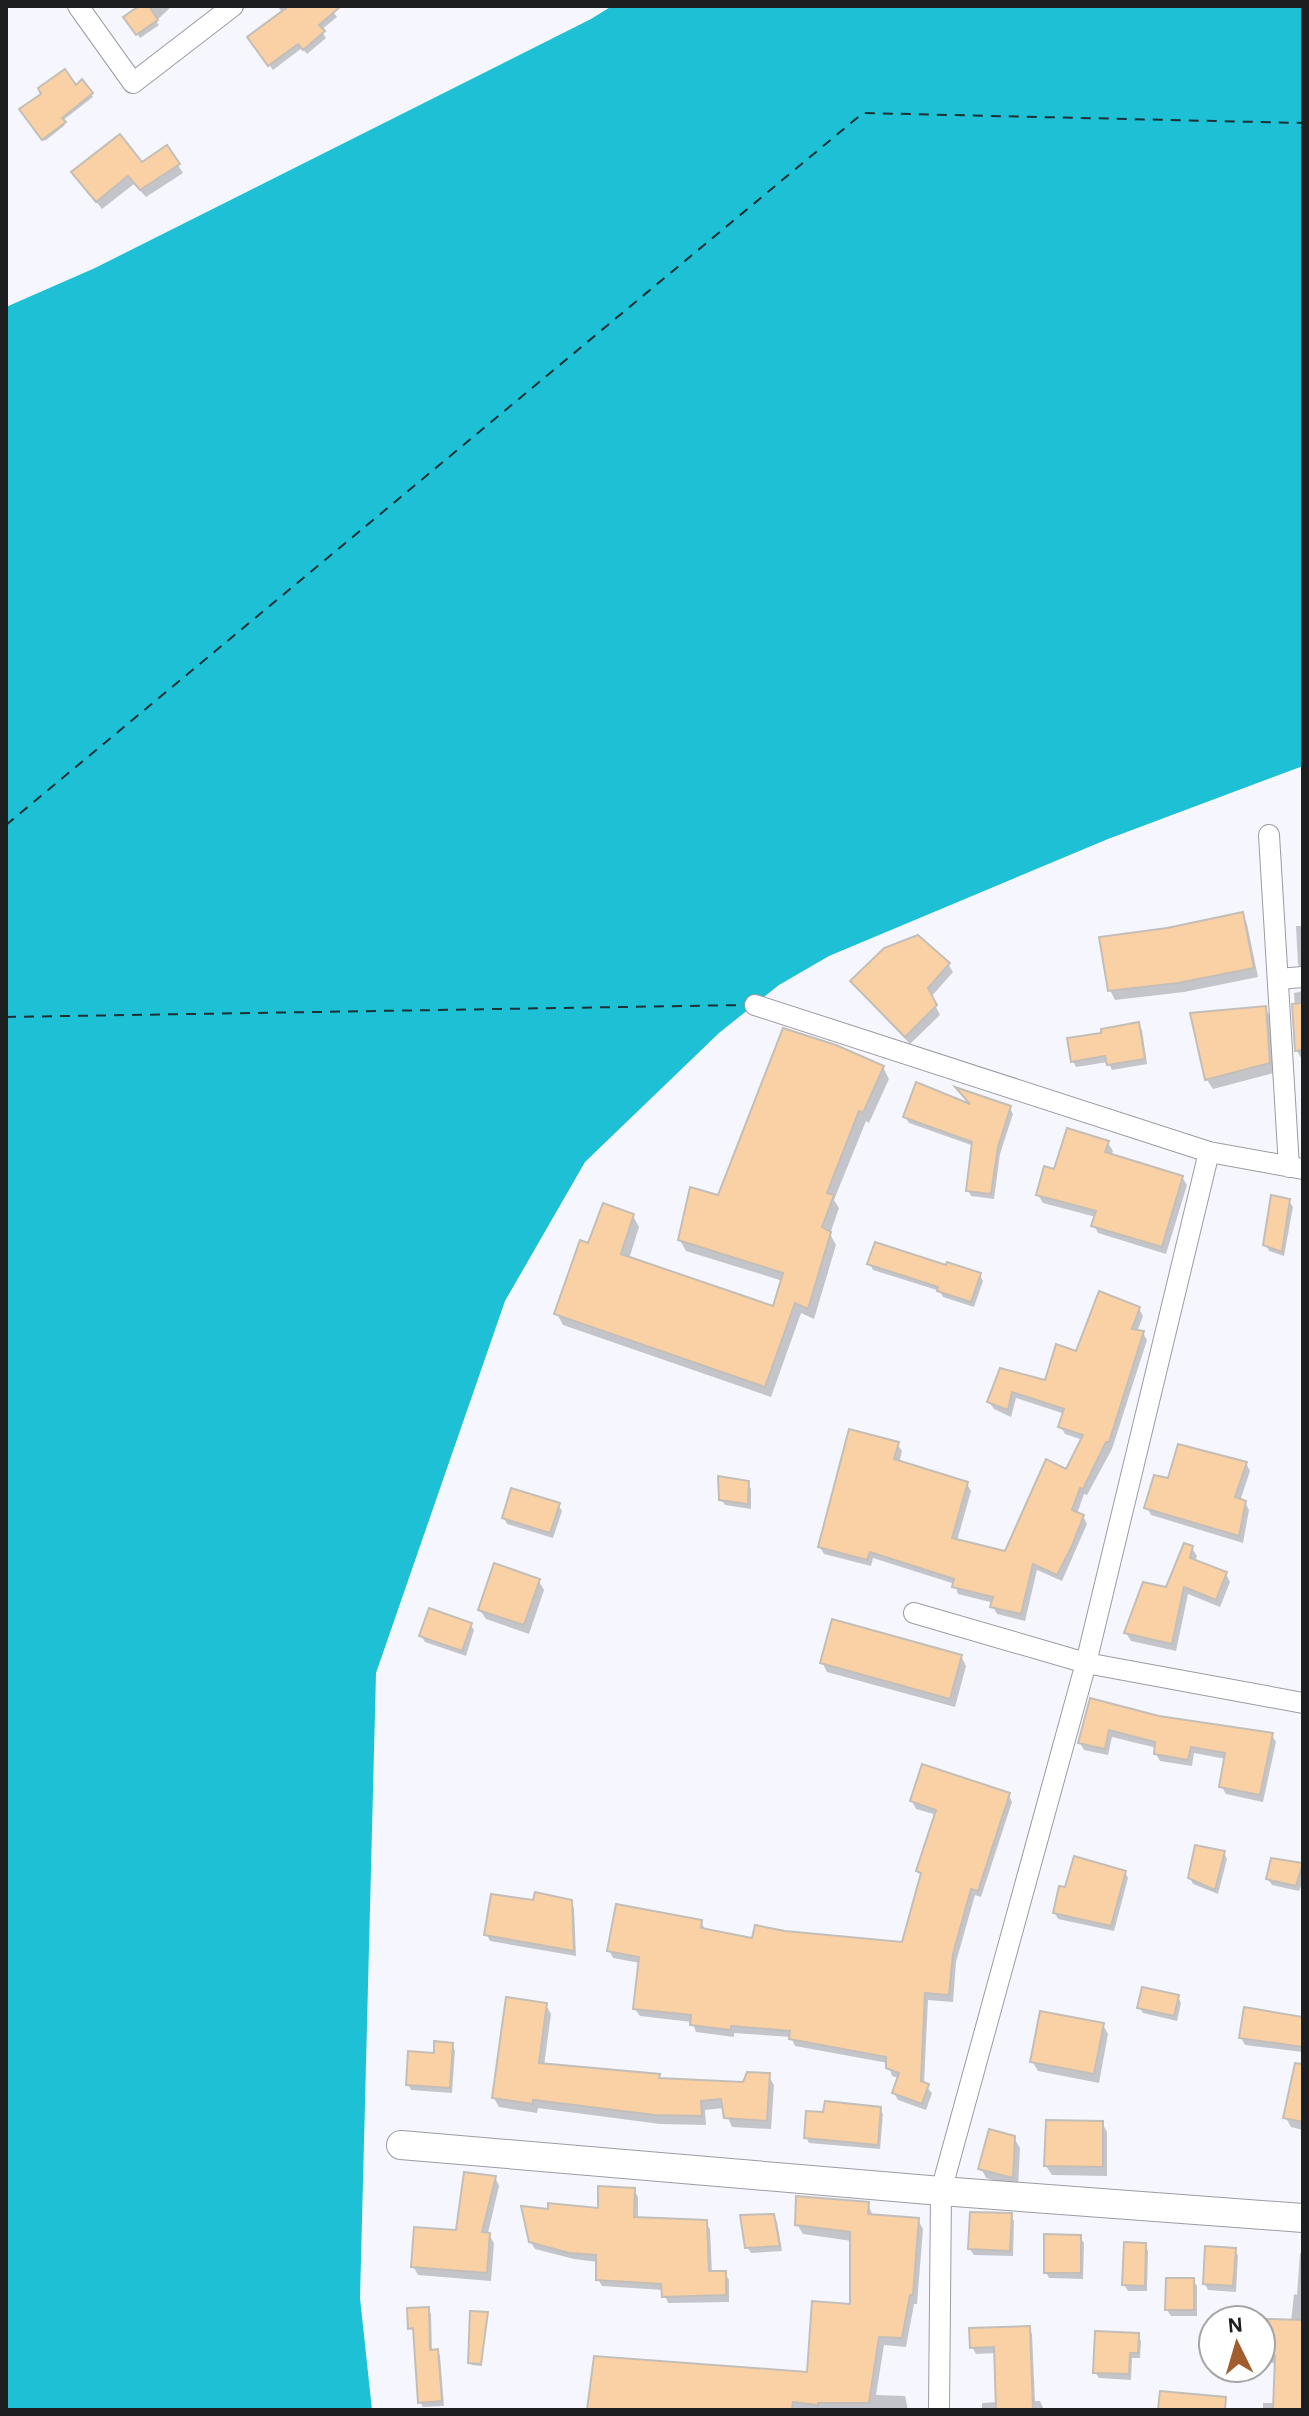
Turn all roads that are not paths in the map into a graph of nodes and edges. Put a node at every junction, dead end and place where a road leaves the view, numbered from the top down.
1 (78, 6) edge
2 (233, 6) edge
3 (1269, 835) dead end
4 (1303, 977) edge
5 (1278, 979) junction
6 (755, 1005) dead end
7 (1209, 1152) junction
8 (1296, 1168) edge
9 (914, 1613) dead end
10 (1086, 1663) junction
11 (1303, 1703) edge
12 (401, 2145) dead end
13 (941, 2191) junction
14 (1303, 2218) edge
15 (939, 2410) edge

1 - 2 street
3 - 5 street
4 - 5 street
5 - 8 street
6 - 7 street
7 - 8 street
7 - 10 street
9 - 10 street
10 - 11 street
10 - 13 street
12 - 13 street
13 - 14 street
13 - 15 street

